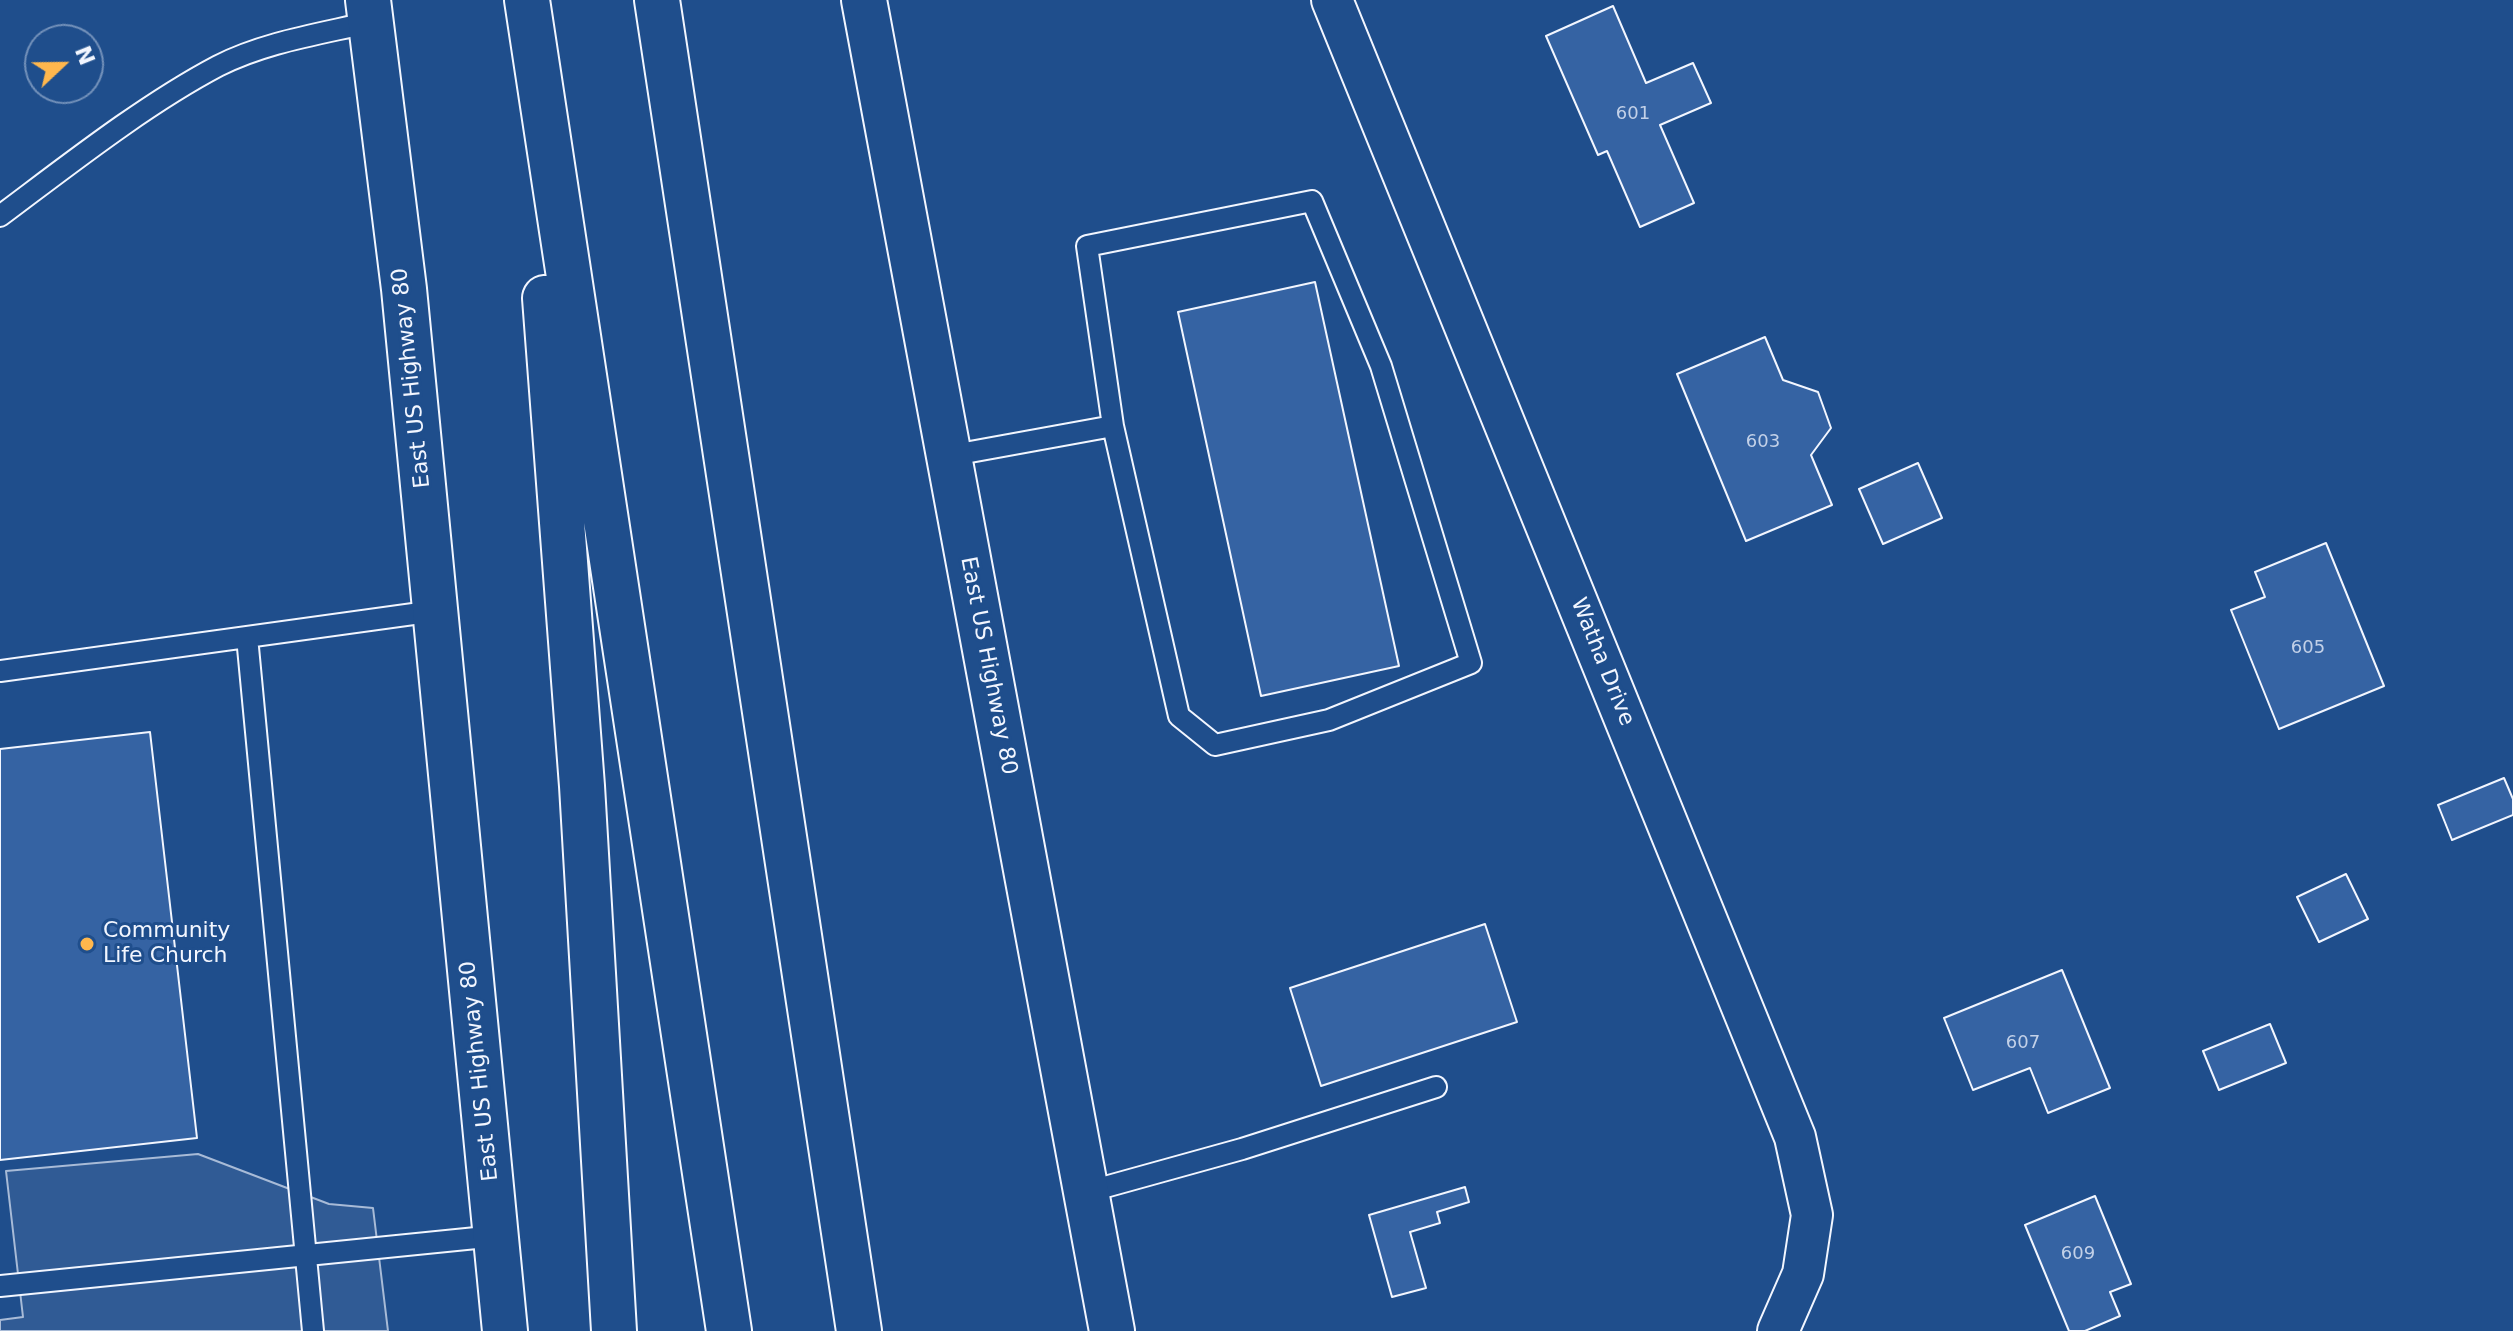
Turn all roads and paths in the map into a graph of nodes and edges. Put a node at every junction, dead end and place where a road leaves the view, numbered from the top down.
1 (524, 0) edge
2 (657, 0) edge
3 (864, 0) edge
4 (1332, 0) edge
5 (370, 11) edge
6 (0, 216) edge
7 (1113, 426) junction
8 (948, 456) junction
9 (435, 611) junction
10 (247, 637) junction
11 (0, 671) edge
12 (1436, 1087) dead end
13 (1087, 1192) junction
14 (496, 1236) junction
15 (306, 1255) junction
16 (0, 1286) edge
17 (313, 1331) edge
18 (505, 1331) edge
19 (614, 1331) edge
20 (729, 1331) edge
21 (859, 1331) edge
22 (1112, 1331) edge
23 (1778, 1331) edge

1 - 19 main road
1 - 20 main road
2 - 21 main road
3 - 8 main road, East US Highway 80
4 - 23 street, Watha Drive
5 - 6 lane
5 - 9 main road, East US Highway 80
7 - 7 lane
7 - 8 lane
8 - 13 main road, East US Highway 80
9 - 10 lane
9 - 14 main road, East US Highway 80
10 - 11 lane
10 - 15 lane
12 - 13 lane
13 - 22 main road, East US Highway 80
14 - 15 lane
14 - 18 main road, East US Highway 80
15 - 16 lane
15 - 17 lane

